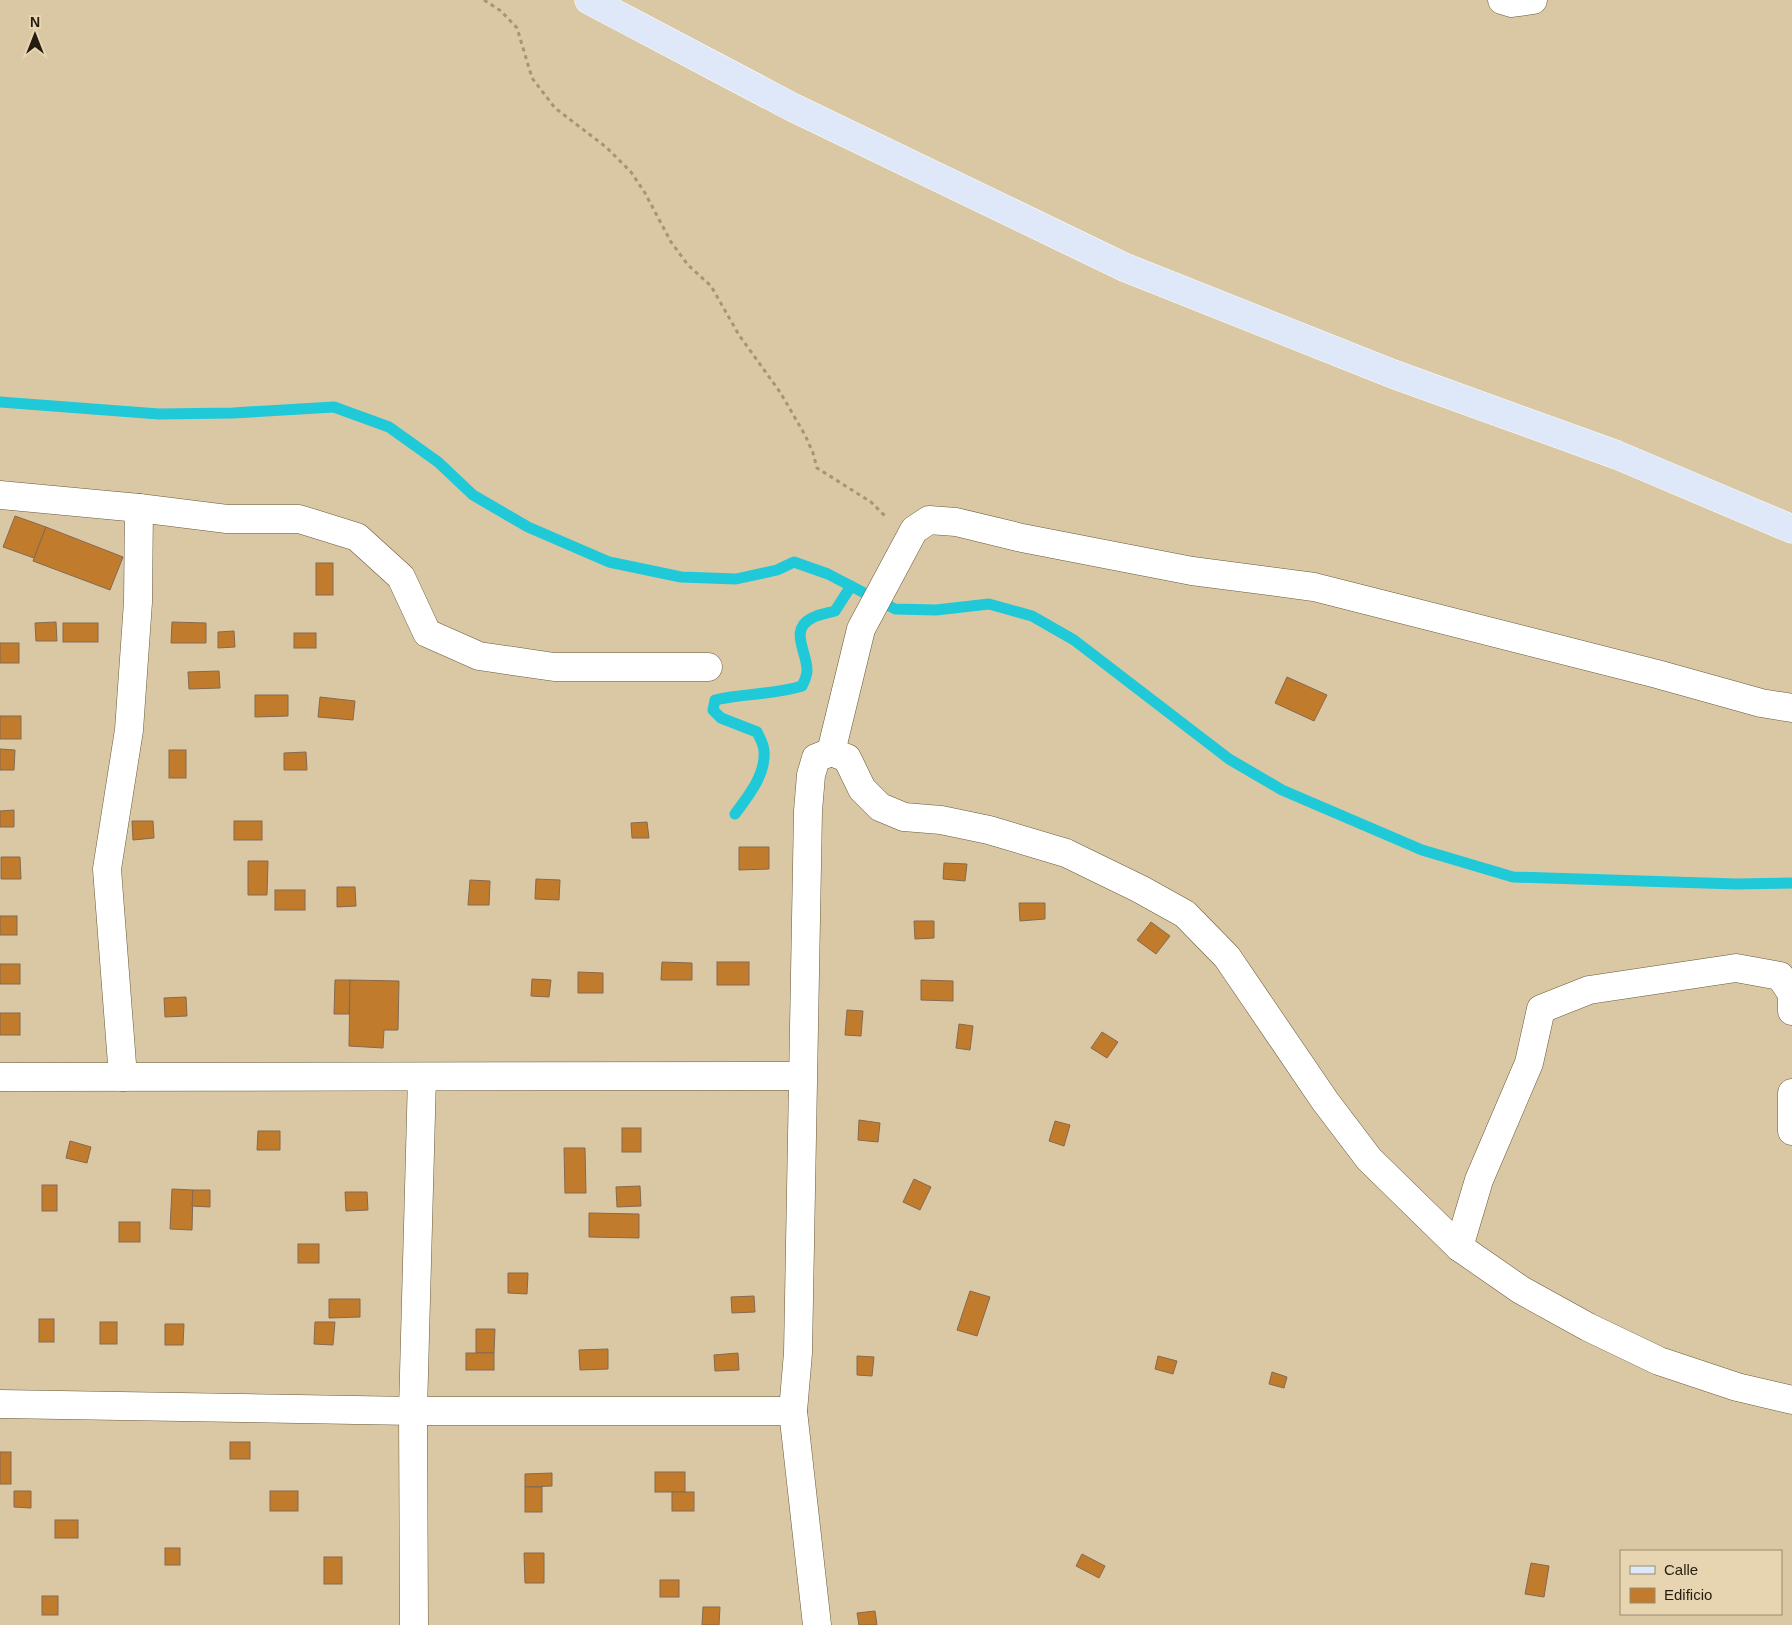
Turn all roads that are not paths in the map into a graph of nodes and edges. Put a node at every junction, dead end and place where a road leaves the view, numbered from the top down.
1 (589, 0) edge
2 (0, 495) edge
3 (139, 508) junction
4 (1792, 529) edge
5 (708, 666) dead end
6 (1792, 708) edge
7 (831, 752) junction
8 (1792, 1011) edge
9 (802, 1076) junction
10 (0, 1077) edge
11 (123, 1077) junction
12 (422, 1077) junction
13 (1792, 1093) edge
14 (1792, 1131) edge
15 (1459, 1247) junction
16 (1792, 1400) edge
17 (0, 1404) edge
18 (413, 1411) junction
19 (793, 1411) junction
20 (414, 1625) edge
21 (817, 1625) edge

1 - 4 main road
2 - 3 street
3 - 5 street
3 - 11 street
6 - 7 street
7 - 9 street
7 - 15 street
8 - 15 street
9 - 12 street
9 - 19 street
10 - 11 street
11 - 12 street
12 - 18 street
13 - 14 street
15 - 16 street
17 - 18 street
18 - 19 street
18 - 20 street
19 - 21 street

